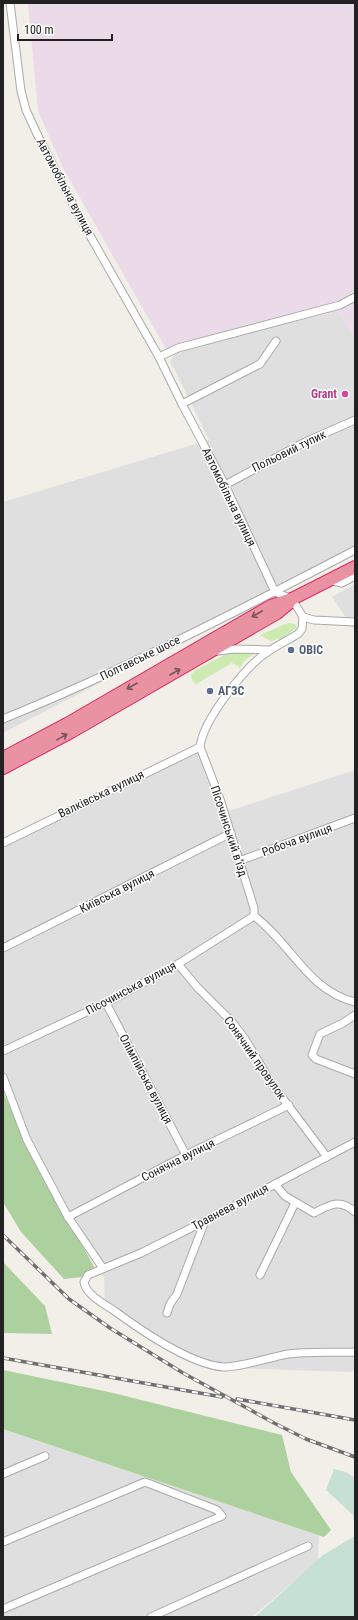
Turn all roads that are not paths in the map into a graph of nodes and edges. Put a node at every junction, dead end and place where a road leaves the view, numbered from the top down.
1 (10, 3) edge
2 (355, 297) edge
3 (276, 341) dead end
4 (160, 357) junction
5 (182, 404) junction
6 (355, 420) edge
7 (225, 485) junction
8 (355, 550) edge
9 (355, 566) edge
10 (355, 576) edge
11 (329, 580) junction
12 (275, 592) junction
13 (292, 599) junction
14 (303, 617) junction
15 (355, 622) edge
16 (269, 650) junction
17 (211, 652) junction
18 (3, 719) edge
19 (200, 747) junction
20 (3, 758) edge
21 (3, 768) edge
22 (355, 818) edge
23 (231, 833) junction
24 (3, 843) edge
25 (239, 861) junction
26 (254, 916) junction
27 (3, 948) edge
28 (178, 964) junction
29 (355, 1002) edge
30 (106, 1003) junction
31 (355, 1015) edge
32 (3, 1051) edge
33 (355, 1074) edge
34 (3, 1077) edge
35 (288, 1105) junction
36 (355, 1142) edge
37 (186, 1156) junction
38 (327, 1157) junction
39 (275, 1184) junction
40 (295, 1203) junction
41 (355, 1212) edge
42 (68, 1217) junction
43 (205, 1221) junction
44 (102, 1267) junction
45 (260, 1275) dead end
46 (167, 1313) dead end
47 (355, 1352) edge
48 (45, 1456) dead end
49 (3, 1474) edge
50 (3, 1542) edge
51 (308, 1546) dead end
52 (3, 1609) edge
53 (151, 1617) edge

1 - 4 street, Автомобільна вулиця
2 - 4 street
3 - 5 street
4 - 5 street, Автомобільна вулиця
5 - 7 street, Автомобільна вулиця
6 - 7 street, Польовий тупик
7 - 12 street, Автомобільна вулиця
8 - 12 street, Полтавське шосе
9 - 11 highway
10 - 11 street
11 - 13 highway
12 - 13 street
12 - 18 street, Полтавське шосе
13 - 14 street
13 - 17 highway
13 -> 20 highway
14 - 15 street
14 - 16 street
16 - 17 street
16 - 19 street
21 -> 17 highway
19 - 23 street, Пісочинський в’їзд
19 - 24 street, Валківська вулиця
22 - 25 street, Робоча вулиця
23 - 25 street, Пісочинський в’їзд
23 - 27 street, Київська вулиця
25 - 26 street, Пісочинський в’їзд
26 - 28 street, Пісочинська вулиця
26 - 29 street
28 - 30 street, Пісочинська вулиця
28 - 35 street, Сонячний провулок
30 - 32 street, Пісочинська вулиця
30 - 37 street, Олімпійська вулиця
31 - 33 street
34 - 42 street
35 - 37 street, Сонячна вулиця
35 - 38 street, Сонячний провулок
36 - 38 street, Травнева вулиця
37 - 42 street, Сонячна вулиця
38 - 39 street, Травнева вулиця
39 - 40 street
39 - 43 street, Травнева вулиця
40 - 41 street
40 - 45 street
42 - 44 street
43 - 44 street, Травнева вулиця
43 - 46 street
44 - 47 street, Травнева вулиця
48 - 49 street
50 - 52 street
51 - 53 street

